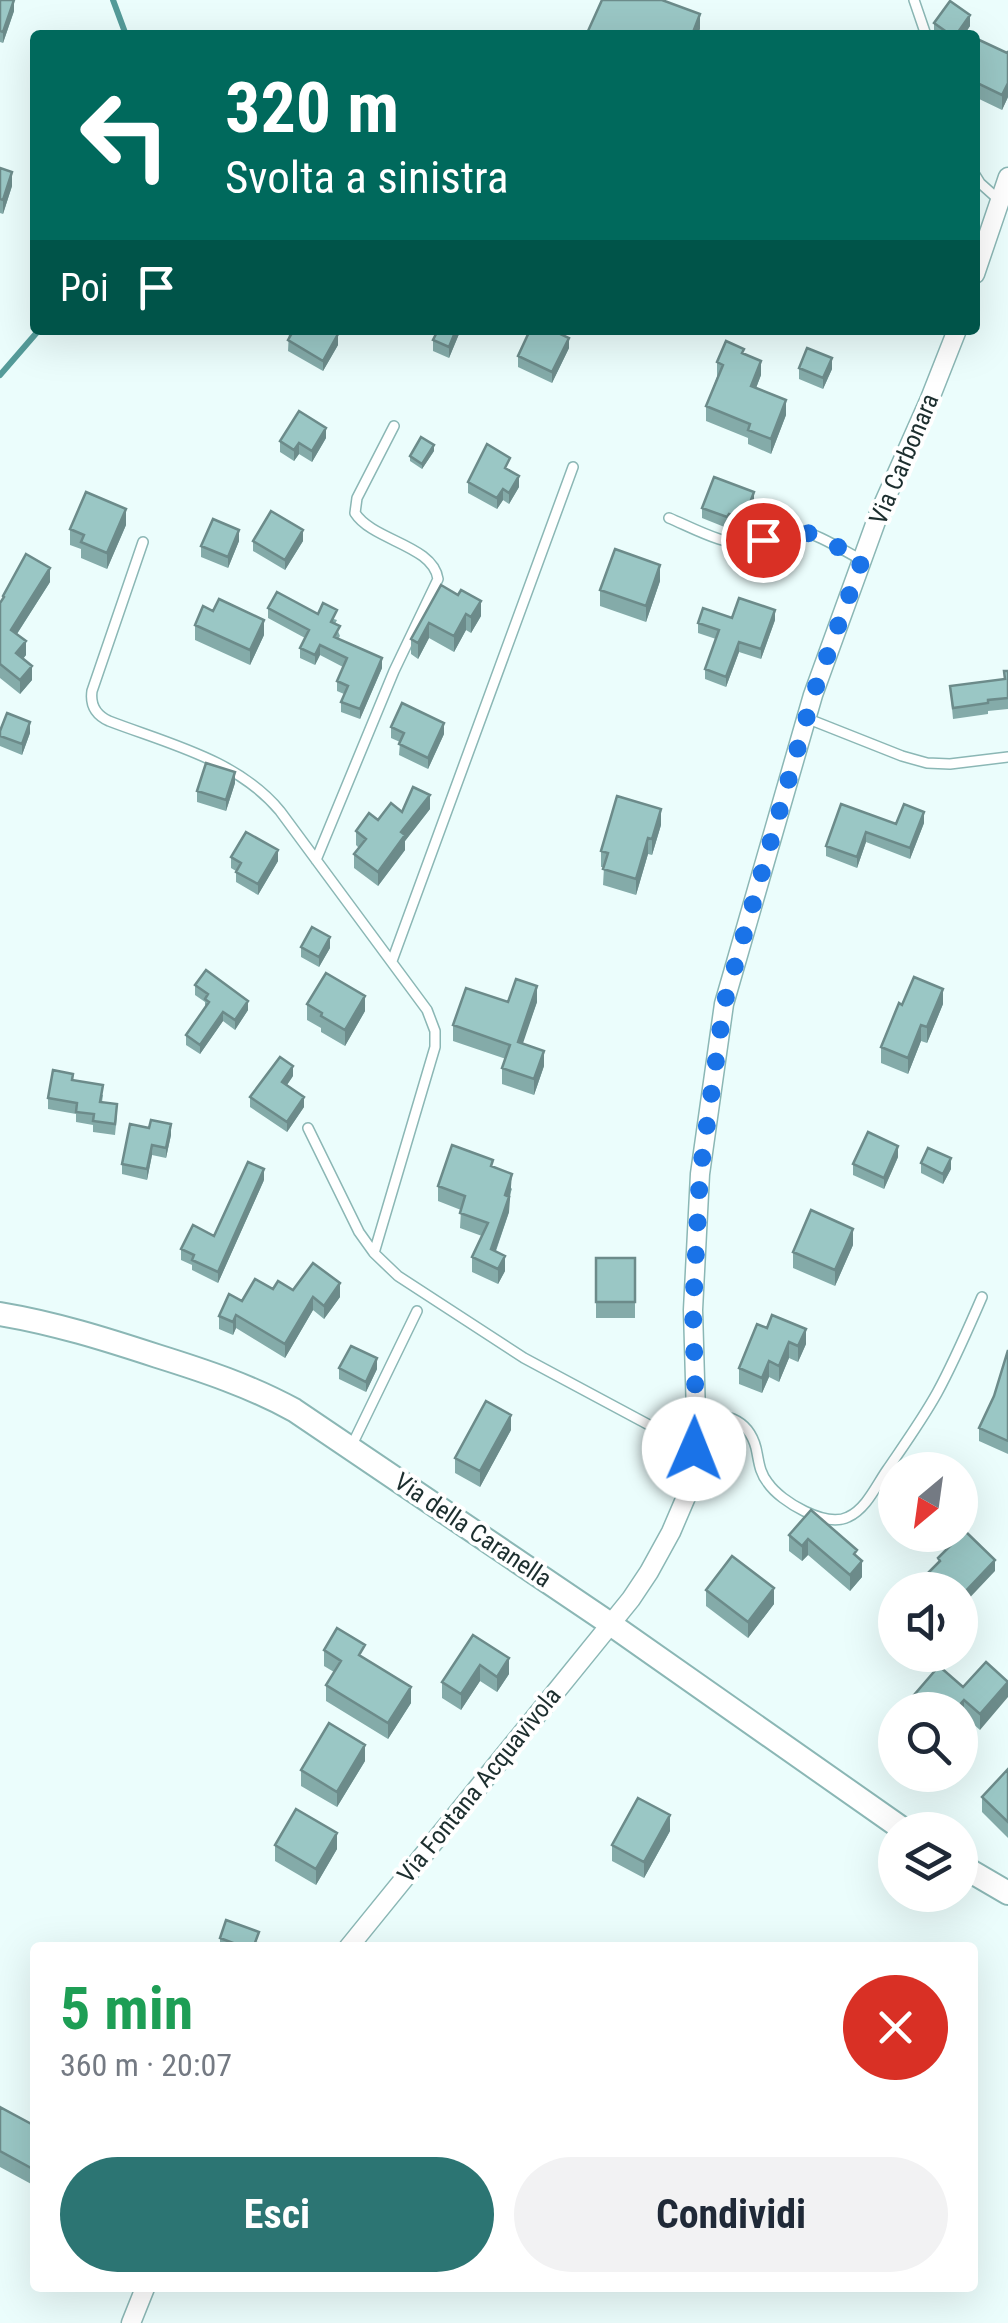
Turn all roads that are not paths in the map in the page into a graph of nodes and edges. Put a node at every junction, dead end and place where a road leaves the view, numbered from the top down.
1 (914, 0) edge
2 (924, 30) edge
3 (1008, 176) edge
4 (980, 182) edge
5 (999, 200) junction
6 (980, 259) edge
7 (954, 335) edge
8 (394, 426) dead end
9 (573, 467) dead end
10 (669, 518) dead end
11 (144, 542) dead end
12 (862, 560) junction
13 (806, 718) junction
14 (1008, 757) edge
15 (316, 860) junction
16 (392, 961) junction
17 (308, 1128) dead end
18 (374, 1253) junction
19 (982, 1296) dead end
20 (417, 1311) dead end
21 (0, 1314) edge
22 (696, 1415) junction
23 (351, 1447) junction
24 (694, 1449) junction
25 (609, 1622) junction
26 (878, 1812) edge
27 (978, 1875) edge
28 (1008, 1892) edge
29 (353, 1942) edge
30 (143, 2292) edge
31 (131, 2323) edge

1 - 2 lane
3 - 5 street
4 - 5 lane
5 - 6 street
7 - 12 street, Via Carbonara
8 - 15 lane
9 - 16 lane
10 - 12 lane
11 - 15 lane
12 - 13 street, Via Carbonara
13 - 14 lane
13 - 22 street, Via Carbonara
15 - 16 lane
16 - 18 lane
17 - 18 lane
18 - 24 lane
19 - 22 lane
20 - 23 lane
21 - 23 main road, Via della Caranella
22 - 24 street, Via Carbonara
23 - 25 main road, Via della Caranella
24 - 25 street, Via Carbonara
25 - 26 main road, Via della Caranella
25 - 29 street, Via Fontana Acquavivola
27 - 28 main road
30 - 31 street

